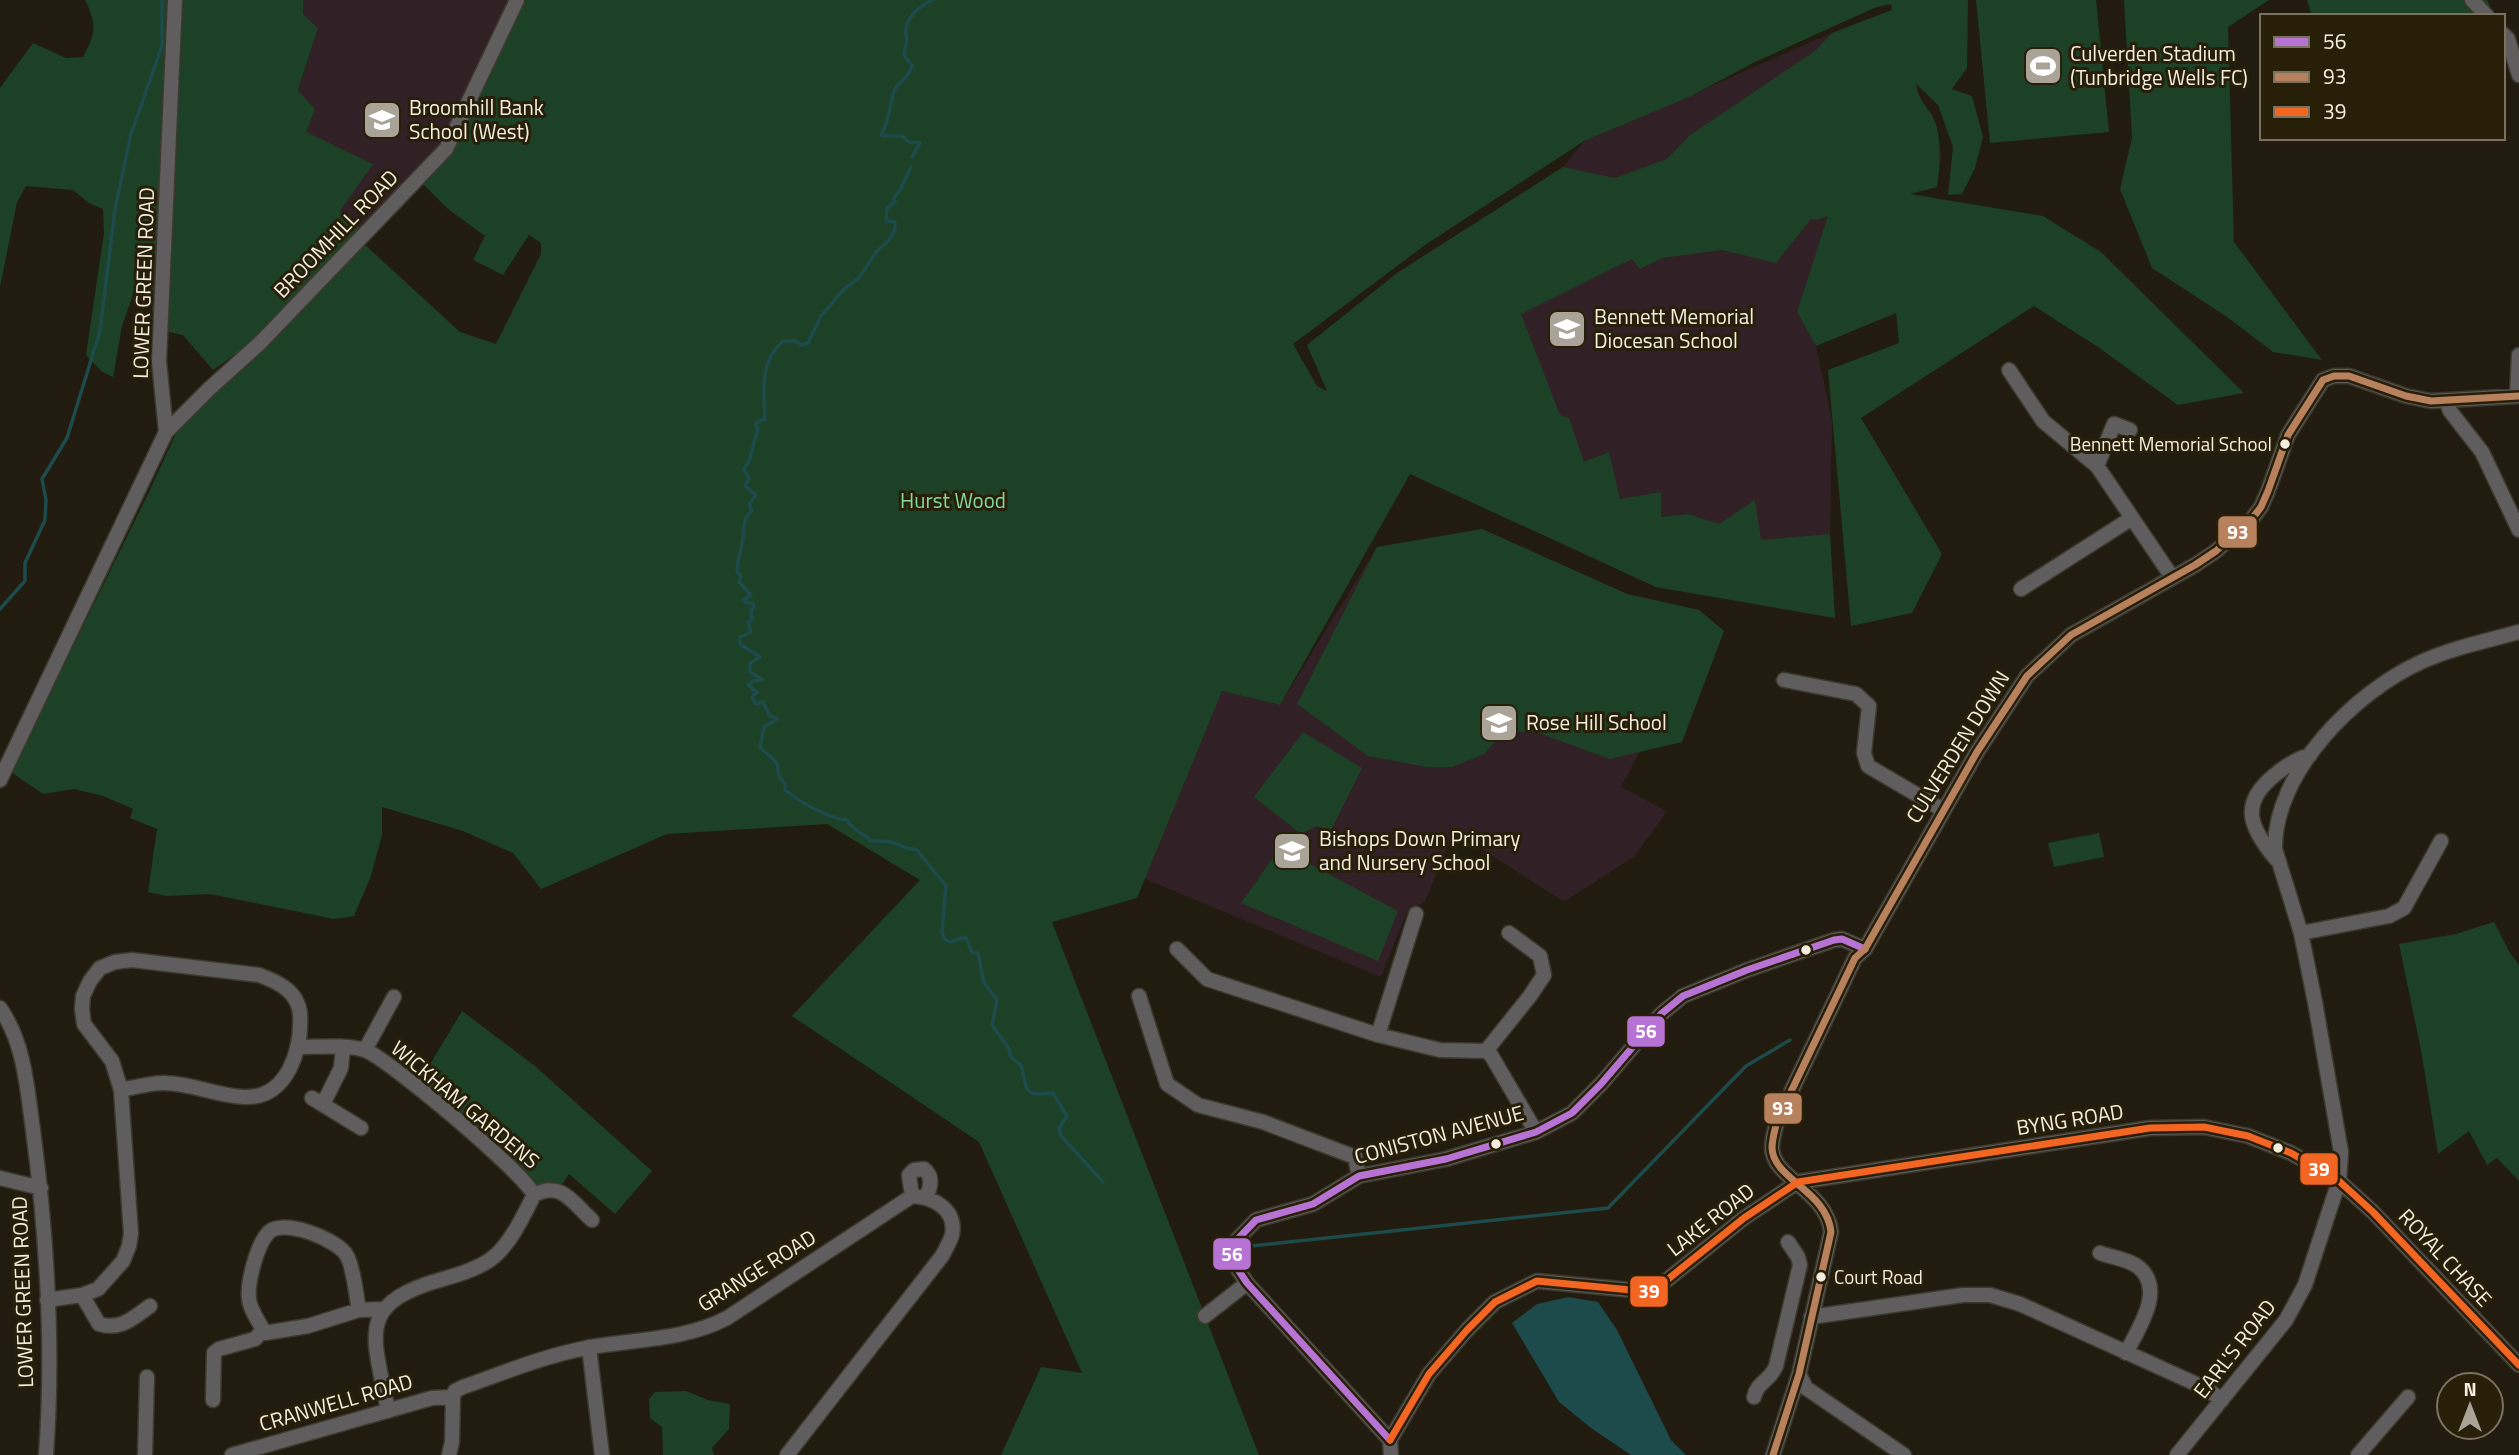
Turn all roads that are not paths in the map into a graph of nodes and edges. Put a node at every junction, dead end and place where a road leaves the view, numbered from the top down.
1 (176, 0) edge
2 (517, 0) edge
3 (2472, 0) edge
4 (2485, 14) edge
5 (2505, 36) edge
6 (2519, 75) edge
7 (2519, 355) edge
8 (2009, 370) dead end
9 (2518, 396) edge
10 (2447, 402) junction
11 (2130, 430) dead end
12 (166, 432) junction
13 (2097, 466) junction
14 (2132, 519) junction
15 (2519, 530) edge
16 (2172, 578) junction
17 (2021, 589) dead end
18 (2519, 632) edge
19 (1784, 680) dead end
20 (2310, 755) junction
21 (0, 780) edge
22 (1943, 810) junction
23 (2441, 841) dead end
24 (2277, 860) junction
25 (1416, 914) dead end
26 (1509, 933) dead end
27 (2301, 933) junction
28 (1177, 949) dead end
29 (1865, 949) junction
30 (1139, 996) dead end
31 (394, 997) dead end
32 (0, 1008) edge
33 (1378, 1034) junction
34 (297, 1047) junction
35 (343, 1048) junction
36 (365, 1051) junction
37 (1486, 1051) junction
38 (121, 1090) junction
39 (361, 1128) dead end
40 (1536, 1132) junction
41 (1359, 1176) junction
42 (0, 1178) edge
43 (2339, 1181) junction
44 (1798, 1182) junction
45 (41, 1188) junction
46 (534, 1195) junction
47 (592, 1220) dead end
48 (1788, 1242) dead end
49 (2100, 1252) dead end
50 (1247, 1283) junction
51 (82, 1295) junction
52 (47, 1300) junction
53 (150, 1306) dead end
54 (383, 1309) junction
55 (359, 1310) junction
56 (1205, 1316) dead end
57 (1811, 1317) junction
58 (263, 1330) junction
59 (1782, 1340) junction
60 (1805, 1343) junction
61 (589, 1348) junction
62 (2126, 1353) junction
63 (2519, 1365) edge
64 (1799, 1374) junction
65 (147, 1377) dead end
66 (453, 1397) junction
67 (1754, 1397) dead end
68 (2408, 1397) dead end
69 (214, 1400) dead end
70 (2222, 1400) junction
71 (388, 1411) junction
72 (1391, 1447) edge
73 (46, 1455) edge
74 (145, 1455) edge
75 (232, 1455) edge
76 (449, 1455) edge
77 (602, 1455) edge
78 (787, 1455) edge
79 (1773, 1455) edge
80 (1904, 1455) edge
81 (2178, 1455) edge
82 (2358, 1455) edge

1 - 12 street, LOWER GREEN ROAD
2 - 12 street, BROOMHILL ROAD
3 - 4 street
5 - 6 street
7 - 9 street
8 - 13 street
9 - 10 street, CULVERDEN DOWN
10 - 15 street
10 - 16 street, CULVERDEN DOWN
11 - 13 street
12 - 21 street
13 - 14 street
14 - 16 street
14 - 17 street
16 - 22 street, CULVERDEN DOWN
18 - 20 street
19 - 22 street
20 - 24 street
20 - 24 street
22 - 29 street, CULVERDEN DOWN
23 - 27 street
24 - 27 street, EARL'S ROAD
25 - 33 street
26 - 37 street
27 - 43 street, EARL'S ROAD
28 - 33 street
29 - 40 street, CONISTON AVENUE
29 - 44 street, CULVERDEN DOWN
30 - 41 street
31 - 36 street
32 - 45 street, LOWER GREEN ROAD
33 - 37 street
34 - 35 street
34 - 38 street
34 - 38 street
35 - 36 street
35 - 39 street
36 - 46 street, WICKHAM GARDENS
37 - 40 street
38 - 51 street
40 - 41 street, CONISTON AVENUE
41 - 50 street, CONISTON AVENUE
42 - 45 street
43 - 44 street, BYNG ROAD
43 - 63 street, ROYAL CHASE
43 - 70 street, EARL'S ROAD
44 - 57 street, CULVERDEN DOWN
44 - 72 street, LAKE ROAD
45 - 52 street, LOWER GREEN ROAD
46 - 47 street
46 - 54 street
48 - 59 street
49 - 62 street
50 - 56 street
50 - 72 street, CONISTON AVENUE
51 - 52 street
51 - 53 street
52 - 73 street, LOWER GREEN ROAD
54 - 55 street
54 - 71 street
55 - 58 street
55 - 58 street
57 - 60 street
57 - 62 street
58 - 69 street
59 - 60 street
59 - 67 street
60 - 64 street
61 - 66 street, GRANGE ROAD
61 - 77 street
61 - 78 street, GRANGE ROAD
62 - 70 street
64 - 79 street
64 - 80 street
65 - 74 street
66 - 71 street, CRANWELL ROAD
66 - 76 street
68 - 82 street
70 - 81 street, EARL'S ROAD
71 - 75 street, CRANWELL ROAD

